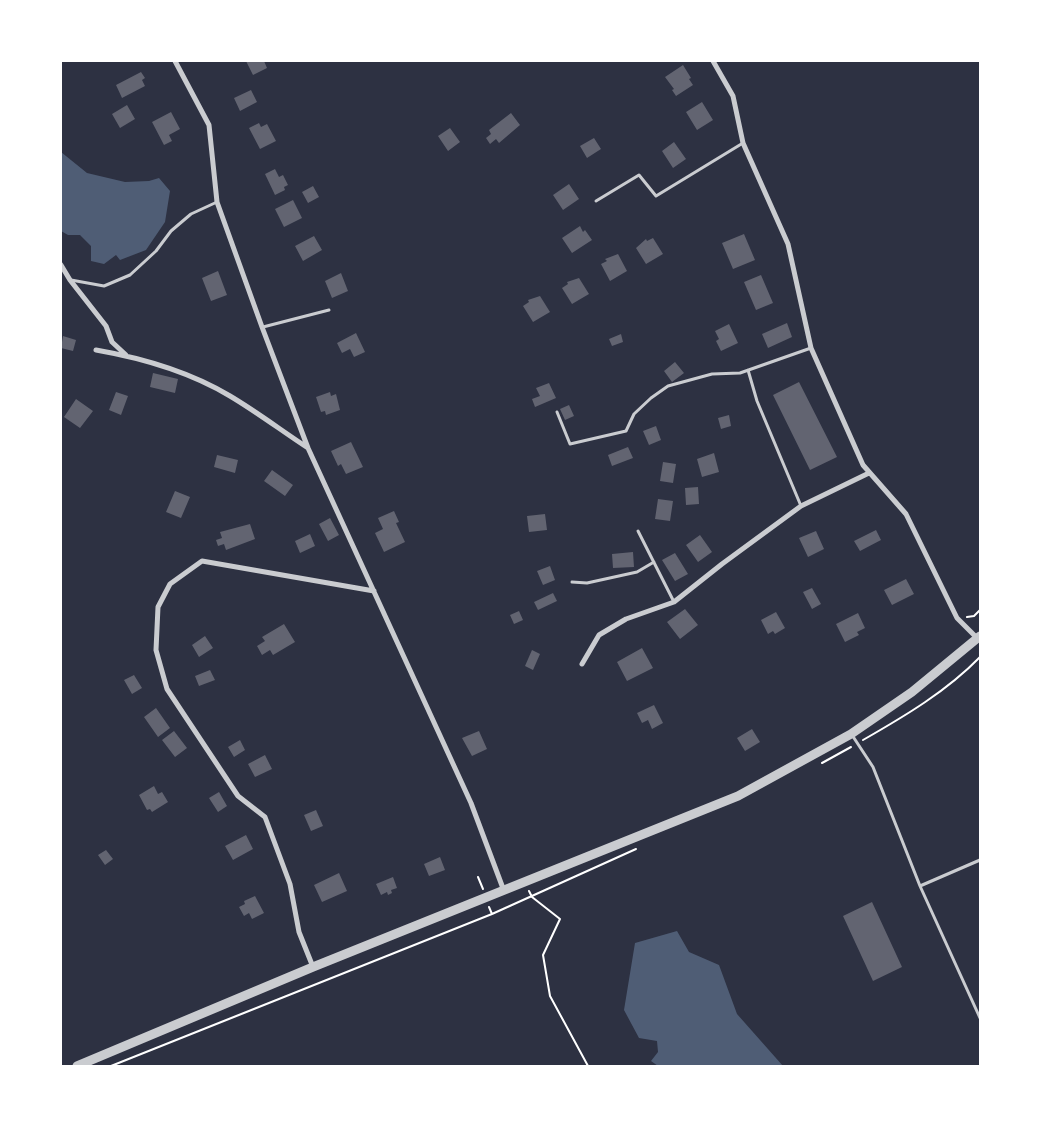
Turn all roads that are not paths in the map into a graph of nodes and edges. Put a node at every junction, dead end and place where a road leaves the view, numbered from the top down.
1 (175, 61) edge
2 (712, 61) edge
3 (743, 142) junction
4 (596, 201) dead end
5 (217, 202) junction
6 (61, 265) edge
7 (70, 280) junction
8 (329, 310) dead end
9 (262, 327) junction
10 (811, 348) junction
11 (96, 350) dead end
12 (126, 355) junction
13 (748, 370) junction
14 (557, 412) dead end
15 (308, 448) junction
16 (869, 473) junction
17 (801, 506) junction
18 (638, 531) dead end
19 (654, 562) junction
20 (572, 582) dead end
21 (374, 592) junction
22 (674, 602) junction
23 (978, 637) edge
24 (582, 664) dead end
25 (851, 734) junction
26 (980, 860) edge
27 (920, 886) junction
28 (504, 892) junction
29 (313, 968) junction
30 (980, 1018) edge
31 (78, 1066) edge

1 - 5 street
2 - 3 street
3 - 4 lane
3 - 10 street
5 - 7 lane
5 - 9 street
6 - 7 street
7 - 12 street
8 - 9 lane
9 - 15 street
10 - 13 lane
10 - 16 street
11 - 12 street
12 - 15 street
13 - 14 lane
13 - 17 lane
15 - 21 street
16 - 17 street
16 - 23 street
17 - 22 street
18 - 19 lane
19 - 20 lane
19 - 22 lane
21 - 28 street
21 - 29 street
22 - 24 street
23 - 25 street
25 - 27 lane
25 - 28 street
26 - 27 lane
27 - 30 lane
28 - 29 street
29 - 31 street

